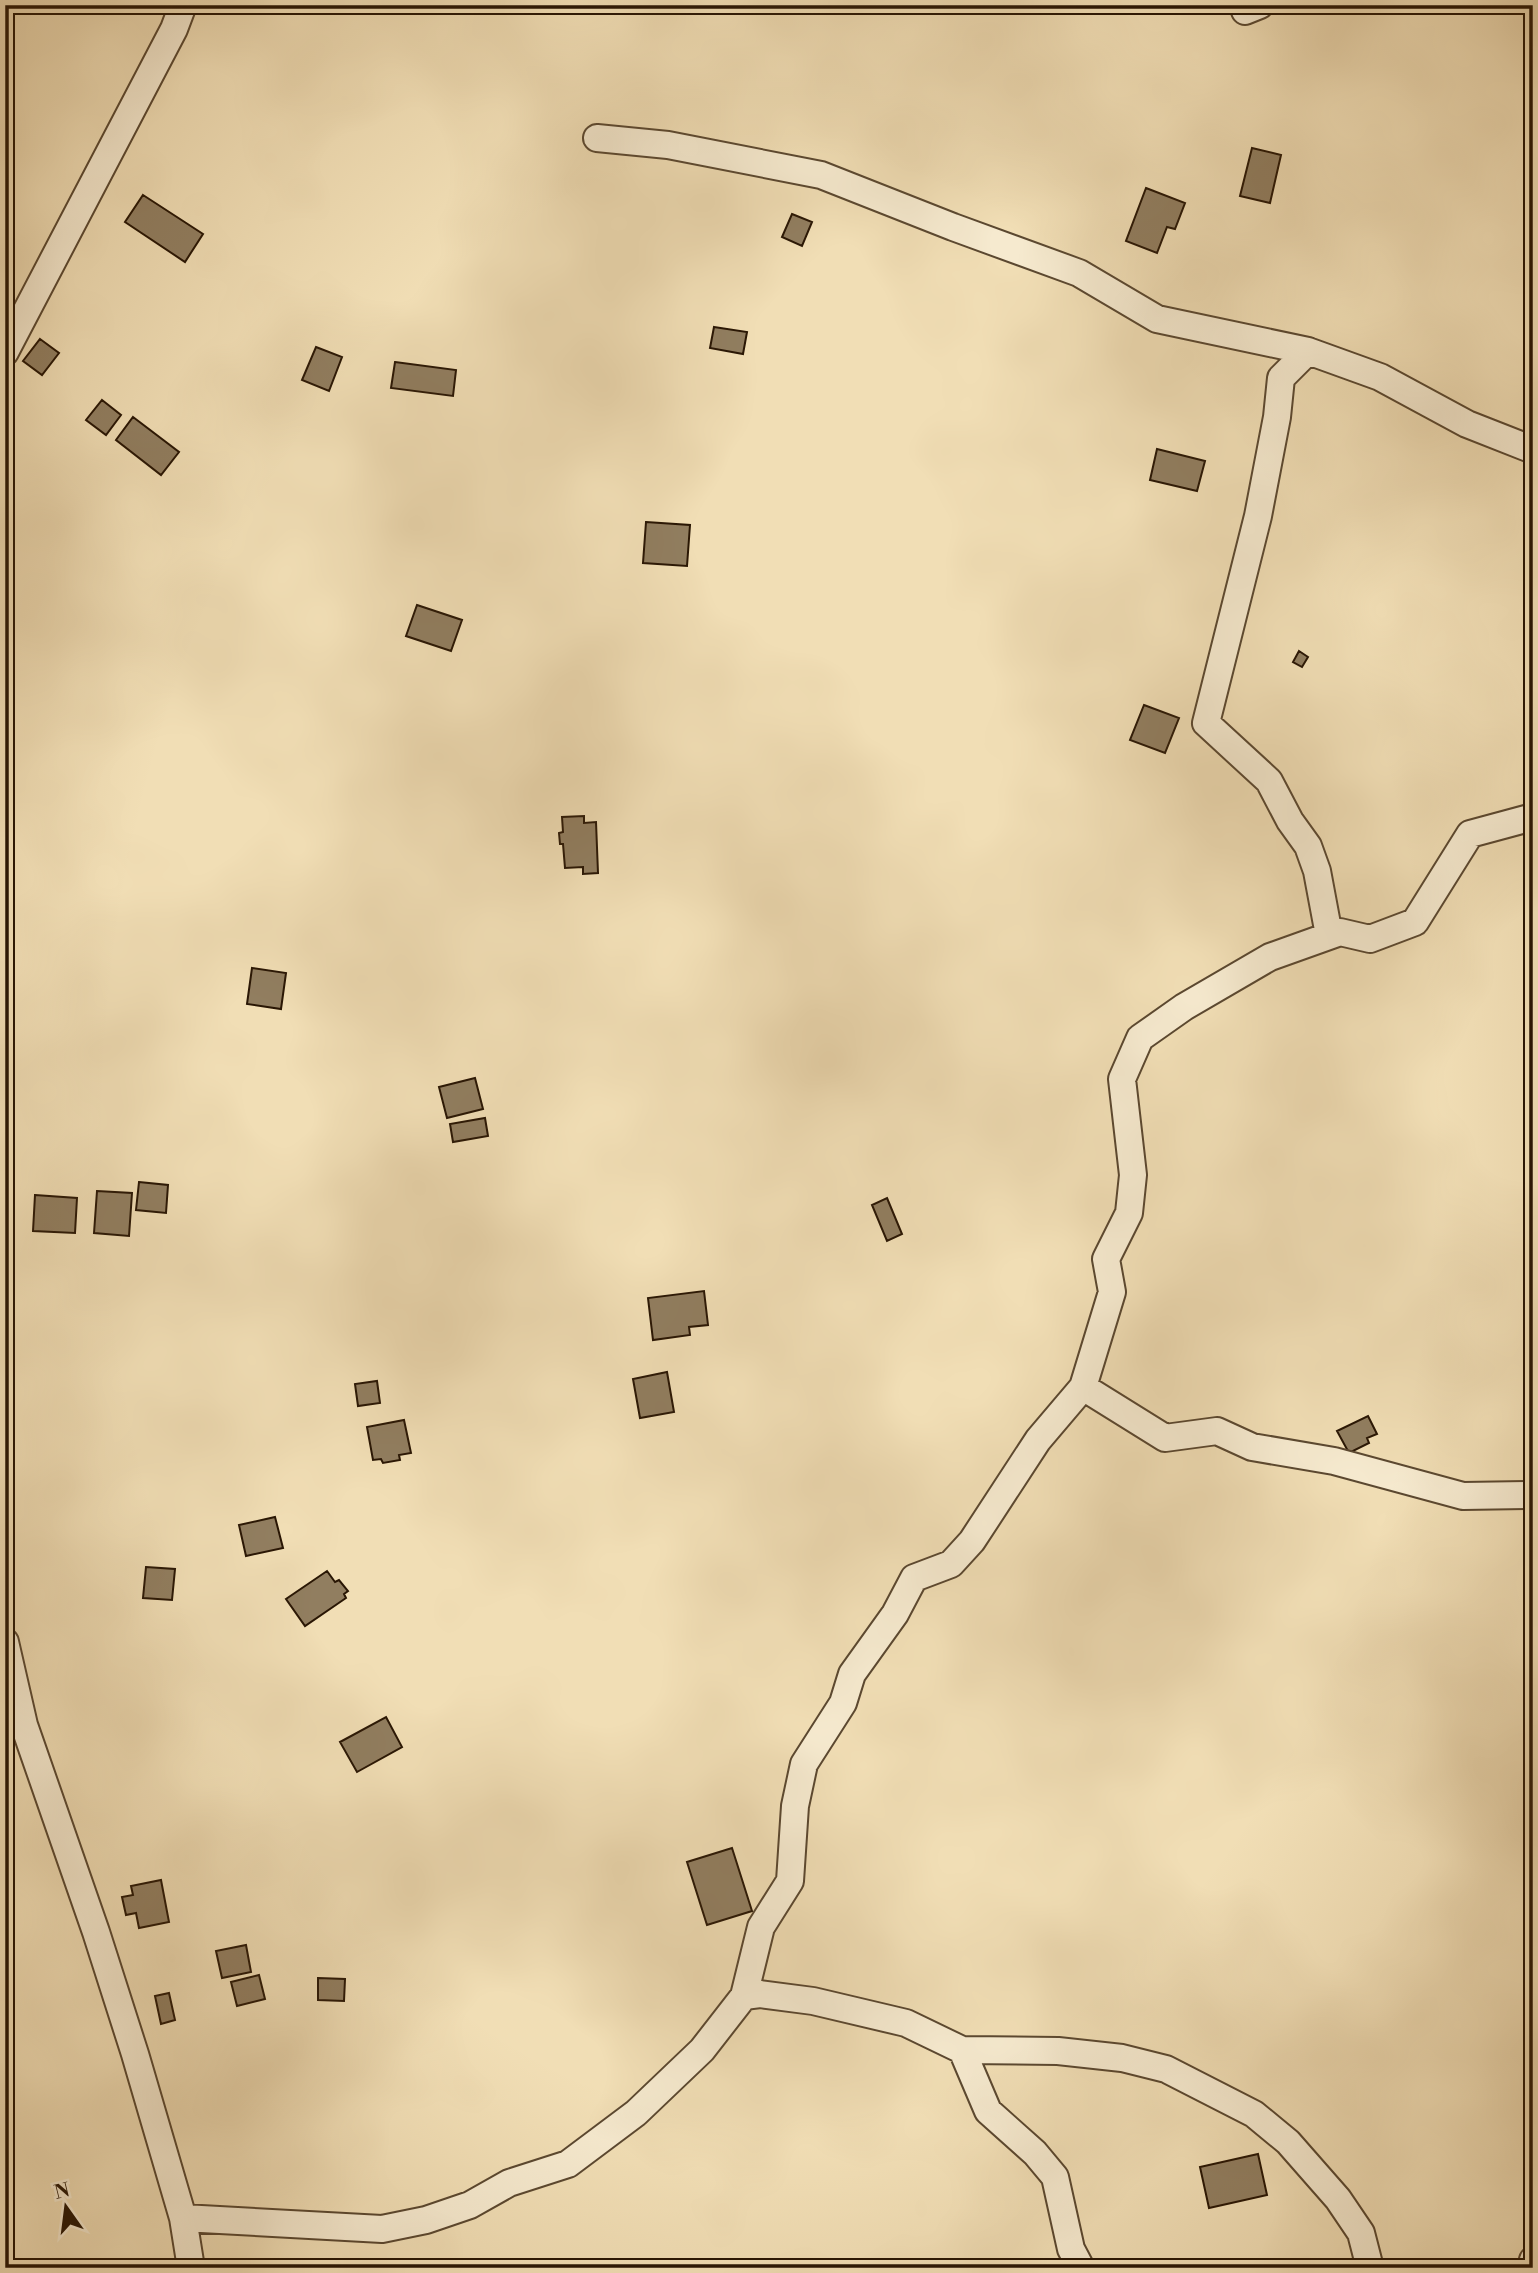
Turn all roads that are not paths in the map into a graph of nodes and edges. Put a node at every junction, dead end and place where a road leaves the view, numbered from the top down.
1 (183, 5) edge
2 (597, 138) dead end
3 (1308, 351) junction
4 (5, 352) edge
5 (1533, 450) edge
6 (1533, 817) edge
7 (1329, 935) junction
8 (1083, 1387) junction
9 (1533, 1495) edge
10 (5, 1642) edge
11 (744, 1996) junction
12 (962, 2050) junction
13 (183, 2218) junction
14 (1533, 2260) edge
15 (191, 2268) edge
16 (1081, 2268) edge
17 (1370, 2268) edge
18 (1531, 2268) edge

1 - 4 street
2 - 3 street
3 - 5 street
3 - 7 street
6 - 7 street
7 - 8 street
8 - 9 street
8 - 11 street
10 - 13 street
11 - 12 street
11 - 13 street
12 - 16 street
12 - 17 street
13 - 15 street
14 - 18 street

